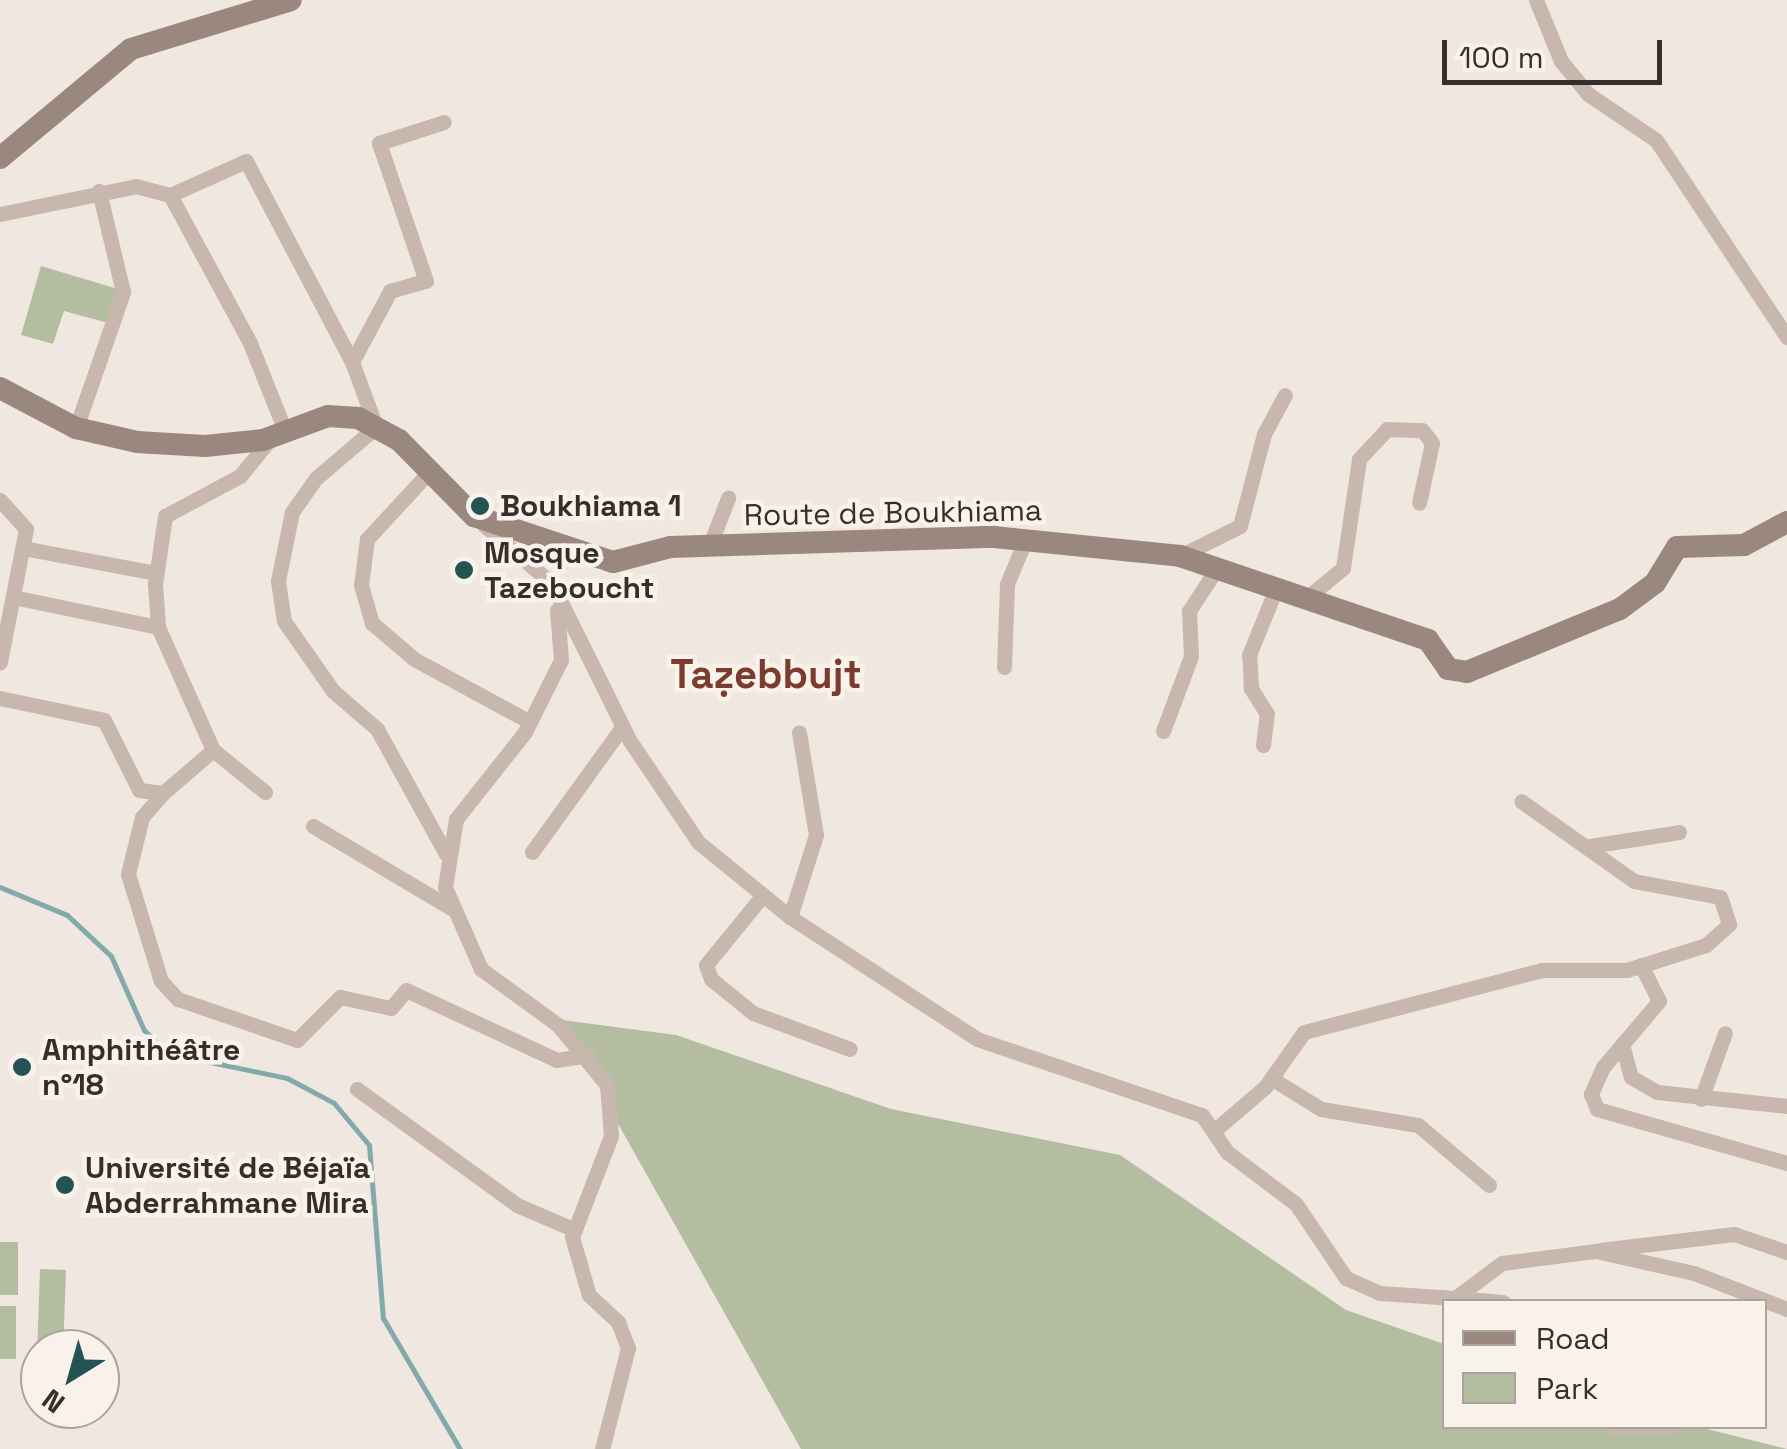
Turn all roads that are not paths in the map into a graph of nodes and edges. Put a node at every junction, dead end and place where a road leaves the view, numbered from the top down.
1 (291, 0) edge
2 (1536, 0) edge
3 (444, 122) dead end
4 (0, 157) edge
5 (99, 191) junction
6 (170, 195) junction
7 (0, 214) edge
8 (1787, 337) edge
9 (352, 362) junction
10 (0, 388) edge
11 (1285, 394) dead end
12 (376, 427) junction
13 (76, 428) junction
14 (279, 434) junction
15 (428, 473) junction
16 (728, 498) dead end
17 (0, 500) edge
18 (1418, 503) dead end
19 (474, 516) junction
20 (1787, 522) edge
21 (1026, 538) junction
22 (22, 548) junction
23 (709, 548) junction
24 (1180, 556) junction
25 (1216, 568) junction
26 (157, 573) junction
27 (552, 584) junction
28 (1277, 586) junction
29 (1309, 596) junction
30 (13, 597) junction
31 (158, 627) junction
32 (0, 662) edge
33 (1004, 667) dead end
34 (0, 698) edge
35 (530, 722) junction
36 (622, 726) junction
37 (1163, 731) dead end
38 (799, 732) dead end
39 (1263, 745) dead end
40 (214, 750) junction
41 (138, 790) junction
42 (265, 792) dead end
43 (163, 793) junction
44 (1521, 801) dead end
45 (142, 817) junction
46 (313, 826) dead end
47 (1679, 832) dead end
48 (1590, 846) junction
49 (532, 852) dead end
50 (446, 854) junction
51 (763, 895) junction
52 (450, 908) junction
53 (790, 917) junction
54 (1641, 966) junction
55 (1726, 1033) dead end
56 (1622, 1044) junction
57 (850, 1049) dead end
58 (588, 1055) junction
59 (1271, 1078) junction
60 (357, 1089) dead end
61 (1702, 1099) junction
62 (1787, 1106) edge
63 (1216, 1130) junction
64 (1787, 1163) edge
65 (1489, 1186) dead end
66 (575, 1230) junction
67 (1596, 1251) junction
68 (1787, 1252) edge
69 (1456, 1298) junction
70 (1468, 1299) edge
71 (1761, 1299) edge
72 (602, 1449) edge

1 - 4 street
2 - 8 street
3 - 9 street
5 - 6 street
5 - 7 street
5 - 13 street
6 - 9 street
6 - 14 street
9 - 12 street
10 - 13 street
11 - 24 street
12 - 14 street
12 - 15 street
12 - 50 street
13 - 14 street
14 - 26 street
15 - 19 street
15 - 35 street
16 - 23 street
17 - 22 street
18 - 29 street
19 - 23 street, Route de Boukhiama
19 - 27 street
20 - 29 street, Route de Boukhiama
21 - 23 street, Route de Boukhiama
21 - 24 street, Route de Boukhiama
21 - 33 street
22 - 26 street
22 - 30 street
24 - 25 street, Route de Boukhiama
25 - 28 street, Route de Boukhiama
25 - 37 street
26 - 31 street
27 - 35 street
27 - 36 street
28 - 29 street, Route de Boukhiama
28 - 39 street
30 - 31 street
30 - 32 street
31 - 40 street
34 - 41 street
35 - 50 street
36 - 49 street
36 - 51 street
38 - 53 street
40 - 42 street
40 - 43 street
41 - 43 street
41 - 45 street
43 - 45 street
44 - 48 street
45 - 58 street
46 - 52 street
47 - 48 street
48 - 54 street
50 - 52 street
51 - 53 street
51 - 57 street
52 - 58 street
53 - 63 street
54 - 56 street
54 - 59 street
55 - 61 street
56 - 61 street
56 - 64 street
58 - 66 street
59 - 63 street
59 - 65 street
60 - 66 street
61 - 62 street
63 - 69 street
66 - 72 street
67 - 68 street
67 - 69 street
67 - 71 street
69 - 70 street

